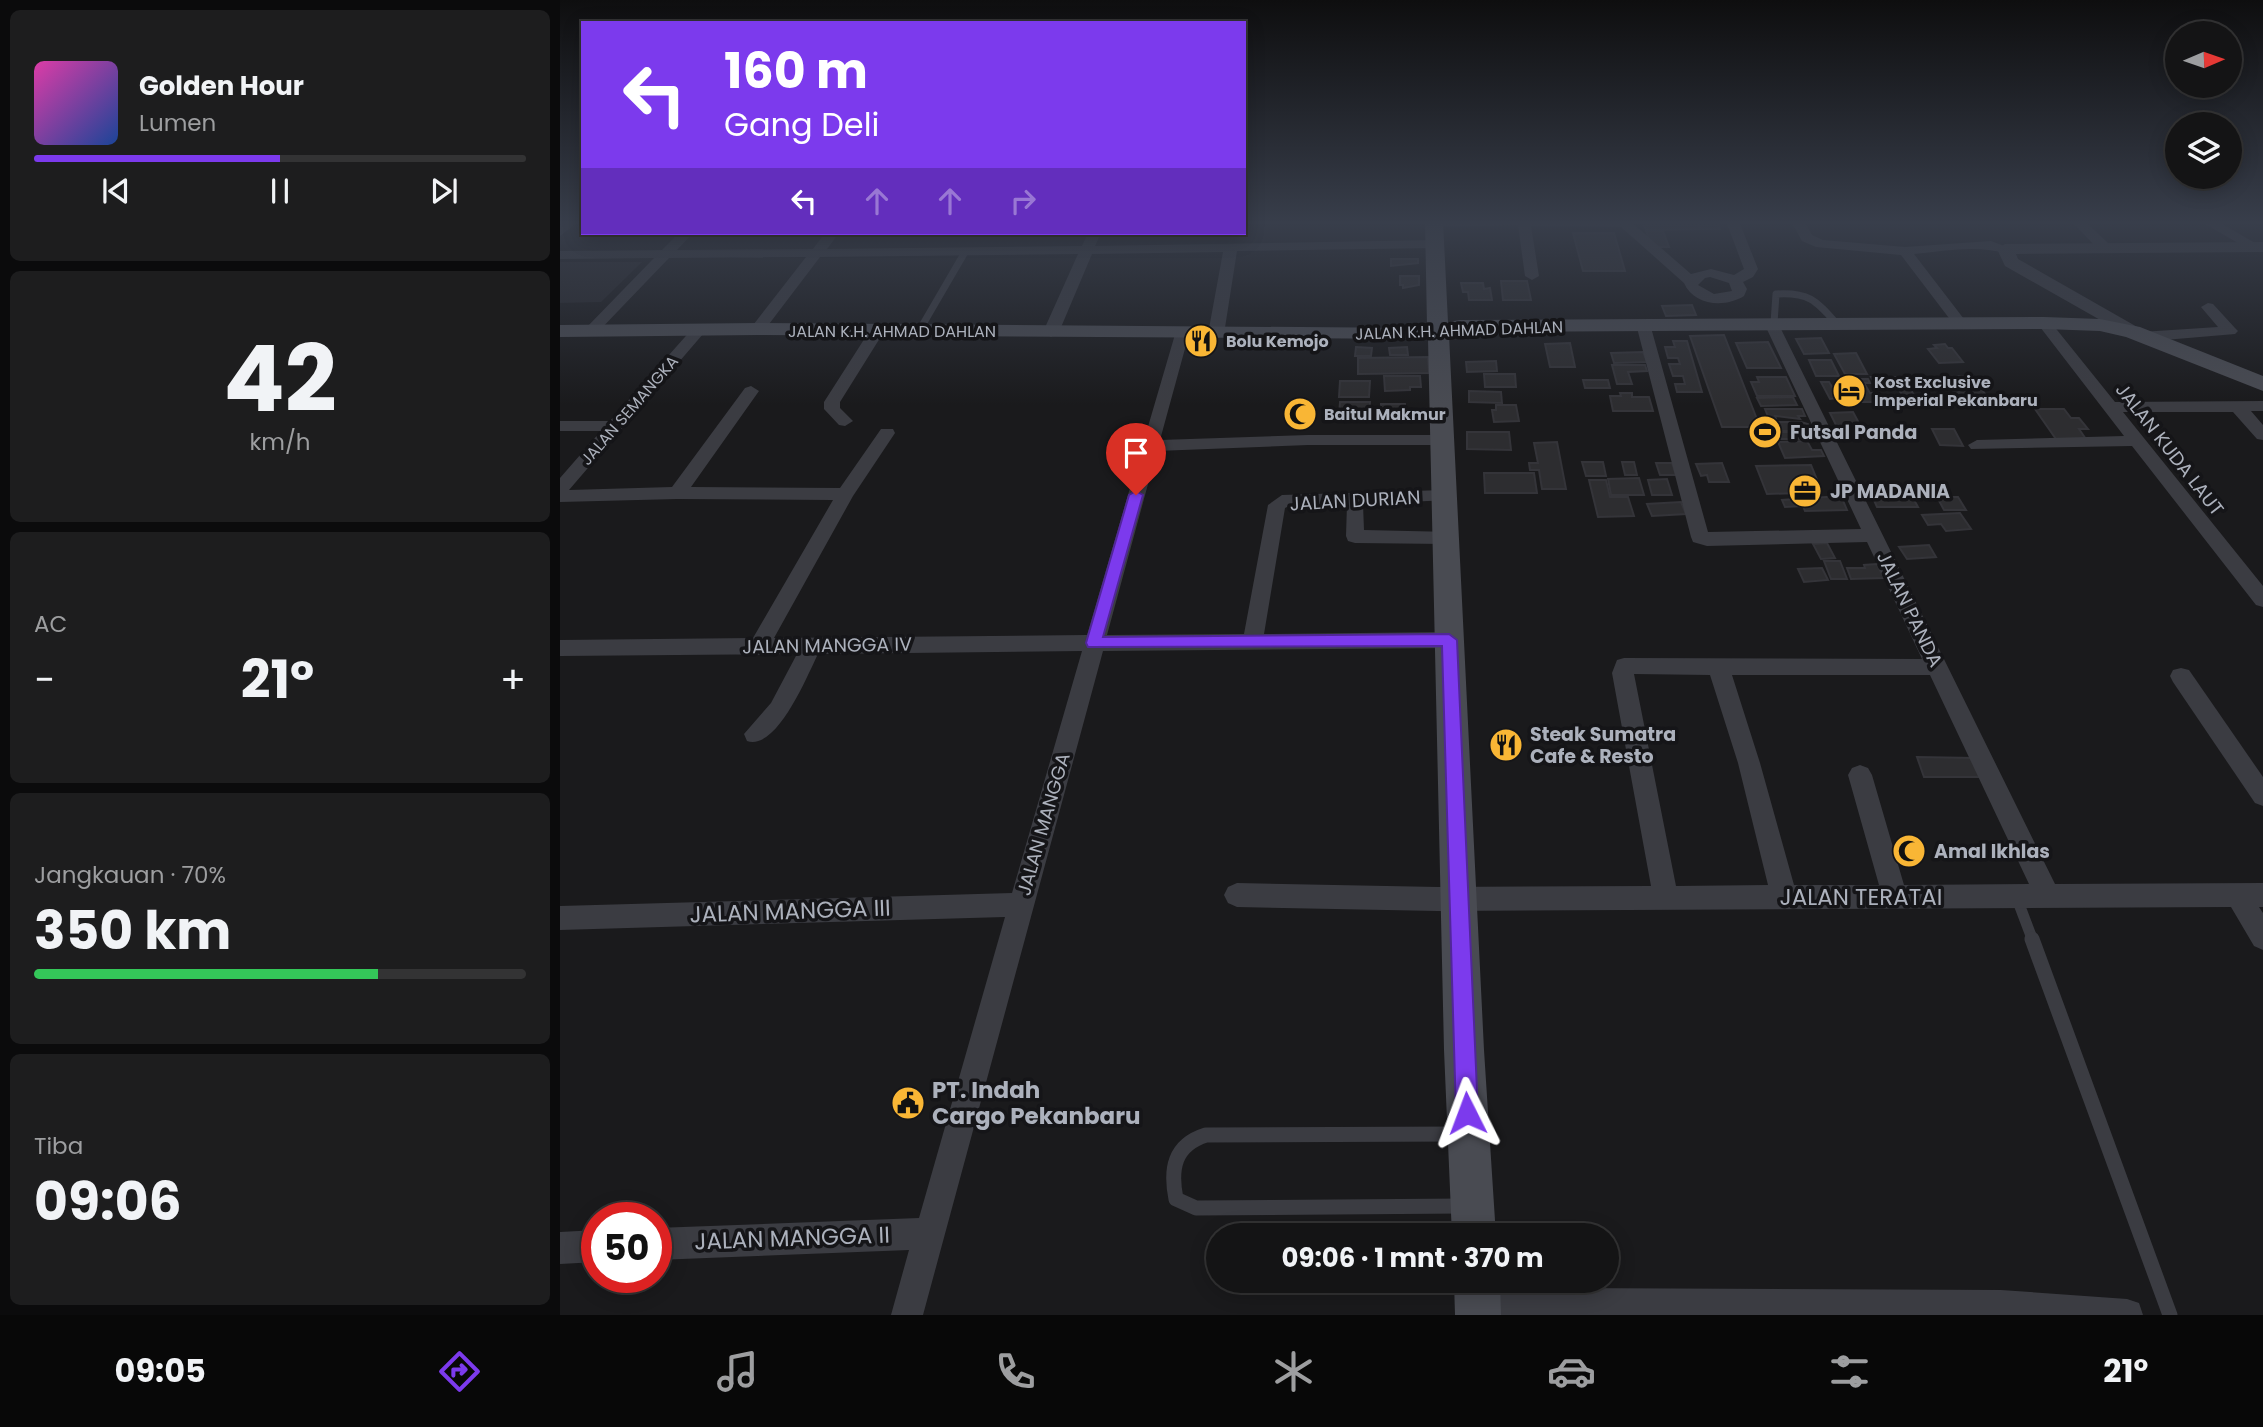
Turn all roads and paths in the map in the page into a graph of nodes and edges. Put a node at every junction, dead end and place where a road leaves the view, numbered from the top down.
1 (638, 282) edge
2 (794, 282) edge
3 (947, 282) edge
4 (1073, 282) edge
5 (1228, 282) edge
6 (1436, 282) edge
7 (1691, 282) edge
8 (1737, 282) edge
9 (1929, 282) edge
10 (2046, 282) edge
11 (1720, 299) junction
12 (2208, 307) dead end
13 (1731, 323) junction
14 (1773, 323) junction
15 (1836, 323) junction
16 (1960, 323) junction
17 (2044, 323) junction
18 (1643, 324) junction
19 (758, 329) junction
20 (877, 330) junction
21 (1438, 330) junction
22 (560, 331) edge
23 (591, 331) junction
24 (698, 331) junction
25 (919, 331) junction
26 (1051, 332) junction
27 (1181, 334) junction
28 (1216, 334) junction
29 (2137, 335) junction
30 (2263, 384) edge
31 (751, 391) dead end
32 (2263, 406) edge
33 (2110, 407) junction
34 (2238, 407) junction
35 (845, 421) dead end
36 (560, 426) edge
37 (615, 426) junction
38 (887, 433) dead end
39 (2263, 435) edge
40 (1442, 440) junction
41 (2136, 441) junction
42 (1977, 445) dead end
43 (1150, 446) junction
44 (560, 489) edge
45 (677, 493) junction
46 (845, 494) junction
47 (560, 496) edge
48 (1444, 496) junction
49 (1355, 505) dead end
50 (1874, 536) junction
51 (1446, 537) junction
52 (2263, 600) edge
53 (1449, 640) junction
54 (1253, 641) junction
55 (1094, 643) junction
56 (760, 645) junction
57 (812, 645) junction
58 (560, 648) edge
59 (1718, 665) junction
60 (1938, 667) junction
61 (2181, 676) dead end
62 (755, 734) dead end
63 (1860, 775) dead end
64 (2263, 796) edge
65 (1237, 895) dead end
66 (2250, 895) edge
67 (1784, 897) junction
68 (1895, 897) junction
69 (2016, 897) junction
70 (2048, 897) junction
71 (1666, 898) junction
72 (1459, 899) junction
73 (1020, 905) junction
74 (560, 918) edge
75 (2263, 937) edge
76 (1468, 1134) junction
77 (1473, 1221) edge
78 (929, 1233) junction
79 (672, 1243) edge
80 (581, 1247) edge
81 (560, 1248) edge
82 (1478, 1298) edge
83 (2002, 1310) edge
84 (907, 1315) edge
85 (2127, 1315) edge
86 (2170, 1315) edge

1 - 23 street
2 - 19 street
3 - 25 lane
4 - 26 street
5 - 28 street
6 - 21 main road, JALAN DURIAN
7 - 11 street
8 - 11 street
9 - 16 street
10 - 29 street
11 - 13 street
12 - 29 street
13 - 14 main road, JALAN K.H. AHMAD DAHLAN
13 - 18 main road, JALAN K.H. AHMAD DAHLAN
14 - 15 main road, JALAN K.H. AHMAD DAHLAN
14 - 15 lane
14 - 50 street, JALAN PANDA
15 - 16 main road, JALAN K.H. AHMAD DAHLAN
16 - 17 main road, JALAN K.H. AHMAD DAHLAN
17 - 29 main road, JALAN K.H. AHMAD DAHLAN
17 - 33 street, JALAN KUDA LAUT
18 - 21 main road, JALAN K.H. AHMAD DAHLAN
18 - 50 street
19 - 20 main road, JALAN K.H. AHMAD DAHLAN
19 - 24 main road, JALAN K.H. AHMAD DAHLAN
20 - 25 main road, JALAN K.H. AHMAD DAHLAN
20 - 35 street
21 - 28 main road, JALAN K.H. AHMAD DAHLAN
21 - 40 main road, JALAN DURIAN
22 - 23 main road, JALAN K.H. AHMAD DAHLAN
23 - 24 main road, JALAN K.H. AHMAD DAHLAN
24 - 37 street, JALAN SEMANGKA
25 - 26 main road, JALAN K.H. AHMAD DAHLAN
26 - 27 main road, JALAN K.H. AHMAD DAHLAN
27 - 28 main road, JALAN K.H. AHMAD DAHLAN
27 - 43 street, JALAN MANGGA
29 - 30 main road, JALAN K.H. AHMAD DAHLAN
31 - 45 street
32 - 34 street
33 - 34 street
33 - 41 street, JALAN KUDA LAUT
34 - 39 street
36 - 37 street
37 - 44 street, JALAN SEMANGKA
38 - 46 street
40 - 43 street
40 - 48 main road, JALAN DURIAN
41 - 42 street
41 - 52 street, JALAN KUDA LAUT
43 - 55 street, JALAN MANGGA
45 - 46 street
45 - 47 street
46 - 56 street
48 - 51 main road, JALAN DURIAN
48 - 54 street, JALAN DURIAN
49 - 51 street
50 - 60 street, JALAN PANDA
51 - 53 main road, JALAN DURIAN
53 - 54 street, JALAN MANGGA IV
53 - 72 main road, JALAN DURIAN
54 - 55 street, JALAN MANGGA IV
55 - 57 street, JALAN MANGGA IV
55 - 73 street, JALAN MANGGA
56 - 57 street, JALAN MANGGA IV
56 - 58 street, JALAN MANGGA IV
57 - 62 street
59 - 60 street
59 - 67 street
59 - 71 street
60 - 70 street, JALAN PANDA
61 - 64 street
63 - 68 street
65 - 72 street, JALAN TERATAI
66 - 70 street, JALAN TERATAI
66 - 75 street
67 - 68 street, JALAN TERATAI
67 - 71 street, JALAN TERATAI
68 - 69 street, JALAN TERATAI
69 - 70 street, JALAN TERATAI
69 - 86 lane
71 - 72 street, JALAN TERATAI
72 - 76 main road, JALAN DURIAN
73 - 74 street, JALAN MANGGA III
73 - 78 street, JALAN MANGGA
76 - 77 main road, JALAN DURIAN
76 - 77 lane
78 - 79 street, JALAN MANGGA II
78 - 84 street, JALAN MANGGA
80 - 81 street
82 - 83 street
83 - 85 street

